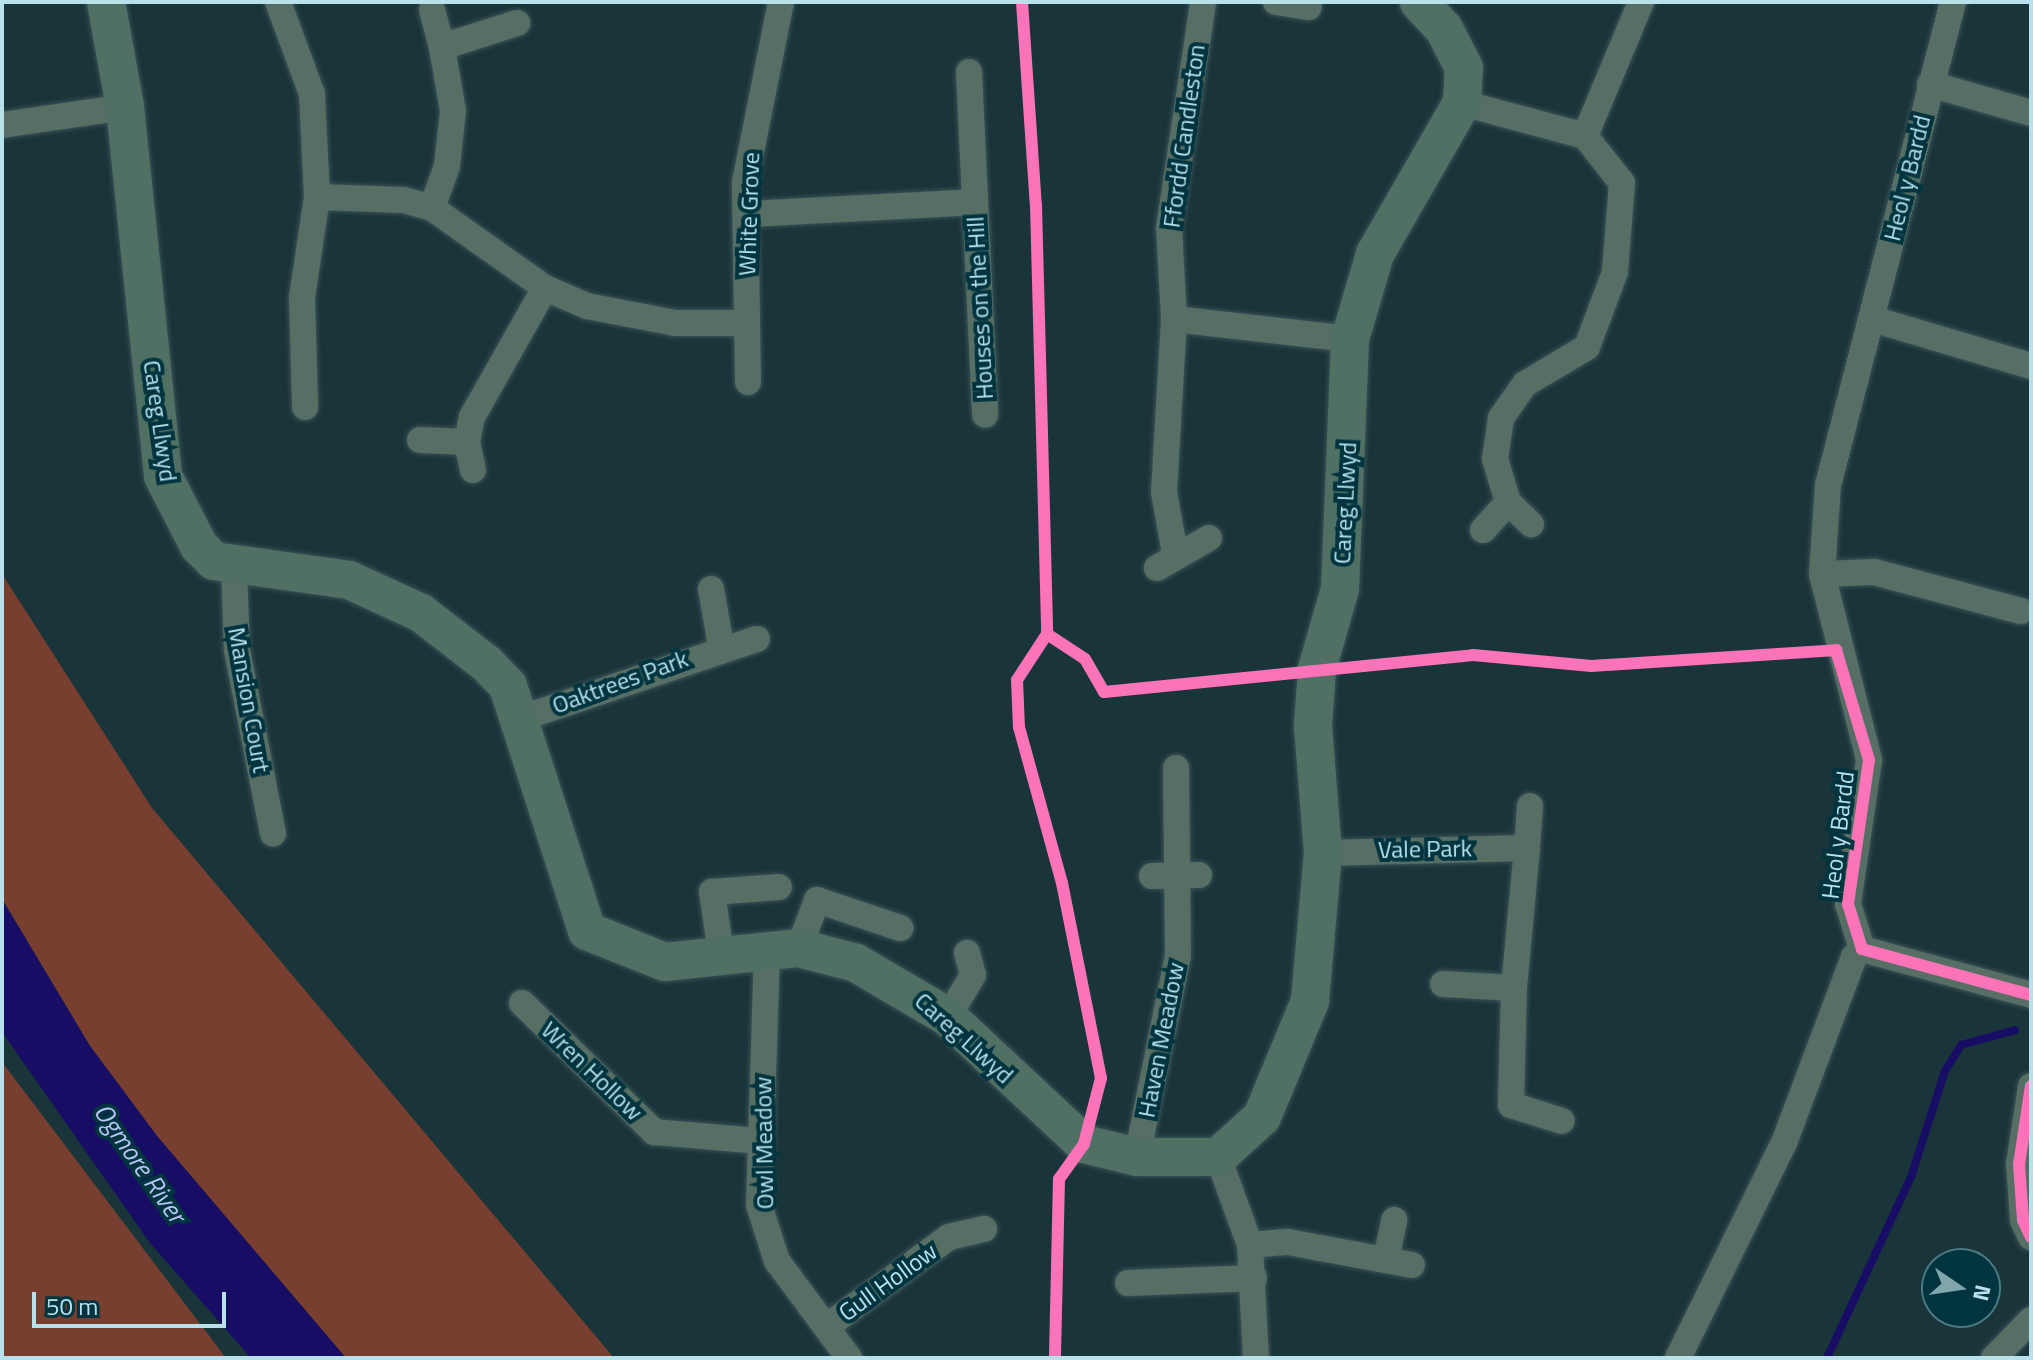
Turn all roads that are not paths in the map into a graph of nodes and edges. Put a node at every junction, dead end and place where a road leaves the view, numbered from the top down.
1 (106, 2) edge
2 (278, 2) edge
3 (781, 2) edge
4 (1203, 2) edge
5 (1276, 2) edge
6 (1419, 2) edge
7 (1641, 2) edge
8 (1953, 2) edge
9 (1309, 7) dead end
10 (432, 10) dead end
11 (517, 23) dead end
12 (442, 47) junction
13 (969, 72) dead end
14 (1930, 84) junction
15 (1462, 103) junction
16 (125, 107) junction
17 (2031, 113) edge
18 (2, 125) edge
19 (1585, 136) junction
20 (317, 197) junction
21 (974, 202) junction
22 (432, 208) junction
23 (748, 214) junction
24 (545, 288) junction
25 (1174, 319) junction
26 (1872, 319) junction
27 (747, 323) junction
28 (1350, 339) junction
29 (2031, 366) edge
30 (748, 382) dead end
31 (305, 407) dead end
32 (985, 415) dead end
33 (420, 440) dead end
34 (467, 442) junction
35 (473, 470) dead end
36 (1508, 502) junction
37 (1531, 524) dead end
38 (1483, 530) dead end
39 (1209, 538) dead end
40 (234, 566) junction
41 (1822, 574) junction
42 (711, 589) dead end
43 (2021, 611) dead end
44 (757, 639) dead end
45 (721, 646) junction
46 (519, 719) junction
47 (1176, 768) dead end
48 (1530, 806) dead end
49 (273, 833) dead end
50 (1527, 848) junction
51 (1323, 853) junction
52 (779, 887) dead end
53 (900, 928) dead end
54 (1862, 949) junction
55 (783, 950) junction
56 (721, 953) junction
57 (967, 953) dead end
58 (1443, 984) dead end
59 (1514, 988) junction
60 (2031, 995) edge
61 (522, 1003) dead end
62 (948, 1017) junction
63 (2031, 1086) edge
64 (1562, 1121) dead end
65 (760, 1141) junction
66 (1137, 1157) junction
67 (1218, 1157) junction
68 (1394, 1220) dead end
69 (984, 1229) dead end
70 (2031, 1237) edge
71 (1250, 1245) junction
72 (1386, 1259) junction
73 (1412, 1265) dead end
74 (1254, 1278) junction
75 (1128, 1283) dead end
76 (2031, 1320) edge
77 (826, 1327) junction
78 (849, 1358) edge
79 (1256, 1358) edge
80 (1678, 1358) edge
81 (1994, 1358) edge

1 - 16 street, Careg Llwyd
2 - 20 street
3 - 23 street, White Grove
4 - 25 street, Ffordd Candleston
5 - 9 street
6 - 15 street
7 - 19 street
8 - 14 street, Heol y Bardd
10 - 12 street
11 - 12 street
12 - 22 street
13 - 21 street, Houses on the Hill
14 - 17 street, Heol y Bardd
14 - 26 street, Heol y Bardd
15 - 19 street
15 - 28 street, Careg Llwyd
16 - 18 street
16 - 40 street, Careg Llwyd
19 - 36 street
20 - 22 street
20 - 31 street
21 - 23 street, Houses on the Hill
21 - 32 street, Houses on the Hill
22 - 24 street
23 - 27 street, White Grove
24 - 27 street
24 - 34 street
25 - 28 street
25 - 39 street, Ffordd Candleston
26 - 29 street
26 - 41 street, Heol y Bardd
27 - 30 street, White Grove
28 - 51 street, Careg Llwyd
33 - 34 street
34 - 35 street
36 - 37 street
36 - 38 street
40 - 46 street, Careg Llwyd
40 - 49 street, Mansion Court
41 - 43 street
41 - 54 street, Heol y Bardd
42 - 45 street
44 - 45 street, Oaktrees Park
45 - 46 street, Oaktrees Park
46 - 56 street, Careg Llwyd
47 - 66 street, Haven Meadow
48 - 50 street
50 - 51 street, Vale Park
50 - 59 street
51 - 67 street, Careg Llwyd
52 - 56 street
53 - 55 street, Owl Meadow
54 - 60 street
54 - 80 street
55 - 56 street, Careg Llwyd
55 - 62 street, Careg Llwyd
55 - 65 street, Owl Meadow
57 - 62 street
58 - 59 street
59 - 64 street
61 - 65 street, Wren Hollow
62 - 66 street, Careg Llwyd
63 - 70 street
65 - 77 street, Owl Meadow
66 - 67 street, Careg Llwyd
67 - 71 street
68 - 72 street
69 - 77 street, Gull Hollow
71 - 72 street
71 - 74 street
72 - 73 street
74 - 75 street
74 - 79 street
76 - 81 street
77 - 78 street, Owl Meadow

